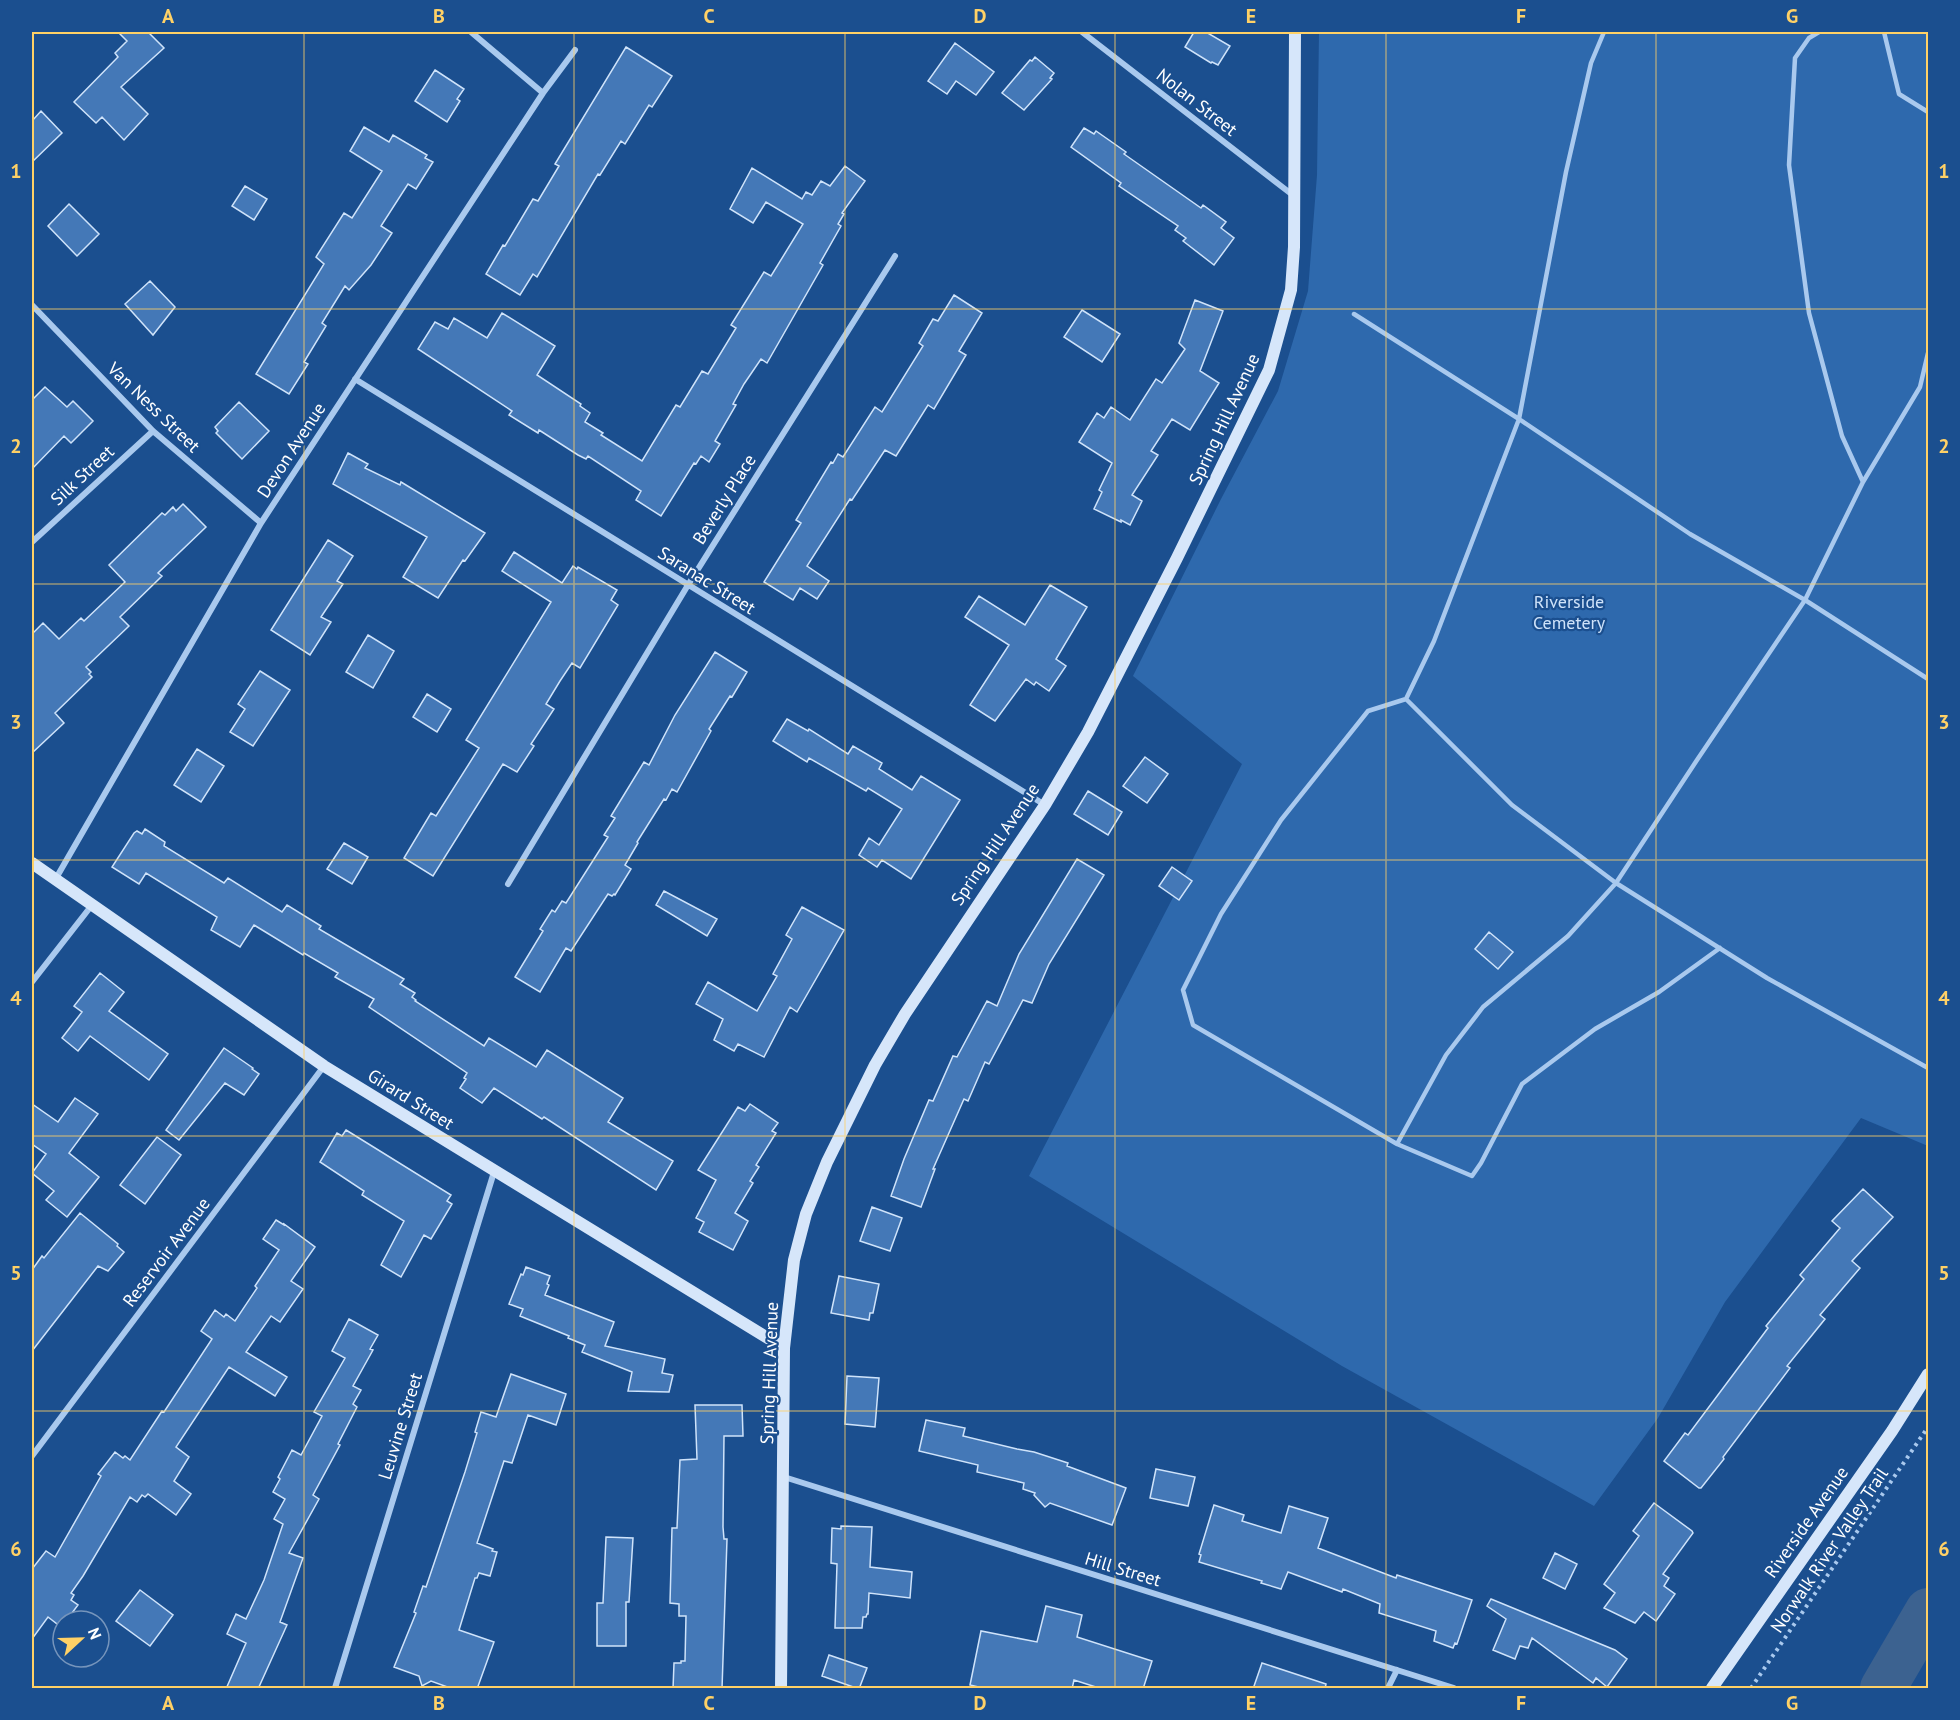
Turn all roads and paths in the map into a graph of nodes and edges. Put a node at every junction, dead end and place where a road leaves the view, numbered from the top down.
1 (471, 32) edge
2 (1082, 32) edge
3 (1295, 32) edge
4 (1604, 32) edge
5 (1819, 32) edge
6 (1883, 32) edge
7 (575, 50) dead end
8 (543, 93) junction
9 (1929, 112) edge
10 (1294, 197) junction
11 (896, 256) dead end
12 (32, 305) edge
13 (1354, 314) dead end
14 (1929, 353) edge
15 (355, 379) junction
16 (1519, 419) junction
17 (153, 431) junction
18 (1863, 482) junction
19 (261, 523) junction
20 (32, 542) edge
21 (688, 585) junction
22 (1805, 600) junction
23 (1929, 679) edge
24 (1406, 699) junction
25 (1044, 805) junction
26 (32, 863) edge
27 (55, 880) junction
28 (1616, 883) junction
29 (508, 884) dead end
30 (92, 905) junction
31 (1720, 948) junction
32 (32, 982) edge
33 (324, 1066) junction
34 (1929, 1068) edge
35 (1397, 1144) junction
36 (494, 1172) junction
37 (784, 1348) junction
38 (1929, 1374) edge
39 (1929, 1427) edge
40 (32, 1456) edge
41 (784, 1478) junction
42 (1397, 1671) junction
43 (335, 1689) edge
44 (781, 1689) edge
45 (1388, 1689) edge
46 (1454, 1689) edge
47 (1712, 1689) edge
48 (1751, 1689) edge

1 - 8 street
2 - 10 street, Nolan Street
3 - 10 street, Spring Hill Avenue
4 - 16 lane
5 - 18 lane
6 - 9 lane
7 - 8 street, Devon Avenue
8 - 15 street, Devon Avenue
10 - 25 street, Spring Hill Avenue
11 - 21 street, Beverly Place
12 - 17 street, Van Ness Street
13 - 16 lane
14 - 18 lane
15 - 19 street, Devon Avenue
15 - 21 street, Saranac Street
16 - 22 lane
16 - 24 lane
17 - 19 street, Van Ness Street
17 - 20 street, Silk Street
18 - 22 lane
19 - 27 street, Devon Avenue
21 - 25 street, Saranac Street
21 - 29 street, Beverly Place
22 - 23 lane
22 - 28 lane
24 - 28 lane
24 - 35 lane
25 - 37 street, Spring Hill Avenue
26 - 27 street, Girard Street
27 - 30 street, Girard Street
28 - 31 lane
28 - 35 lane
30 - 32 street
30 - 33 street, Girard Street
31 - 34 lane
31 - 35 lane
33 - 36 street, Girard Street
33 - 40 street, Reservoir Avenue
36 - 37 street, Girard Street
36 - 43 street, Leuvine Street
37 - 41 street, Spring Hill Avenue
38 - 47 street, Riverside Avenue
39 - 48 path, Norwalk River Valley Trail
41 - 42 street, Hill Street
41 - 44 street, Spring Hill Avenue
42 - 45 street
42 - 46 street, Hill Street

